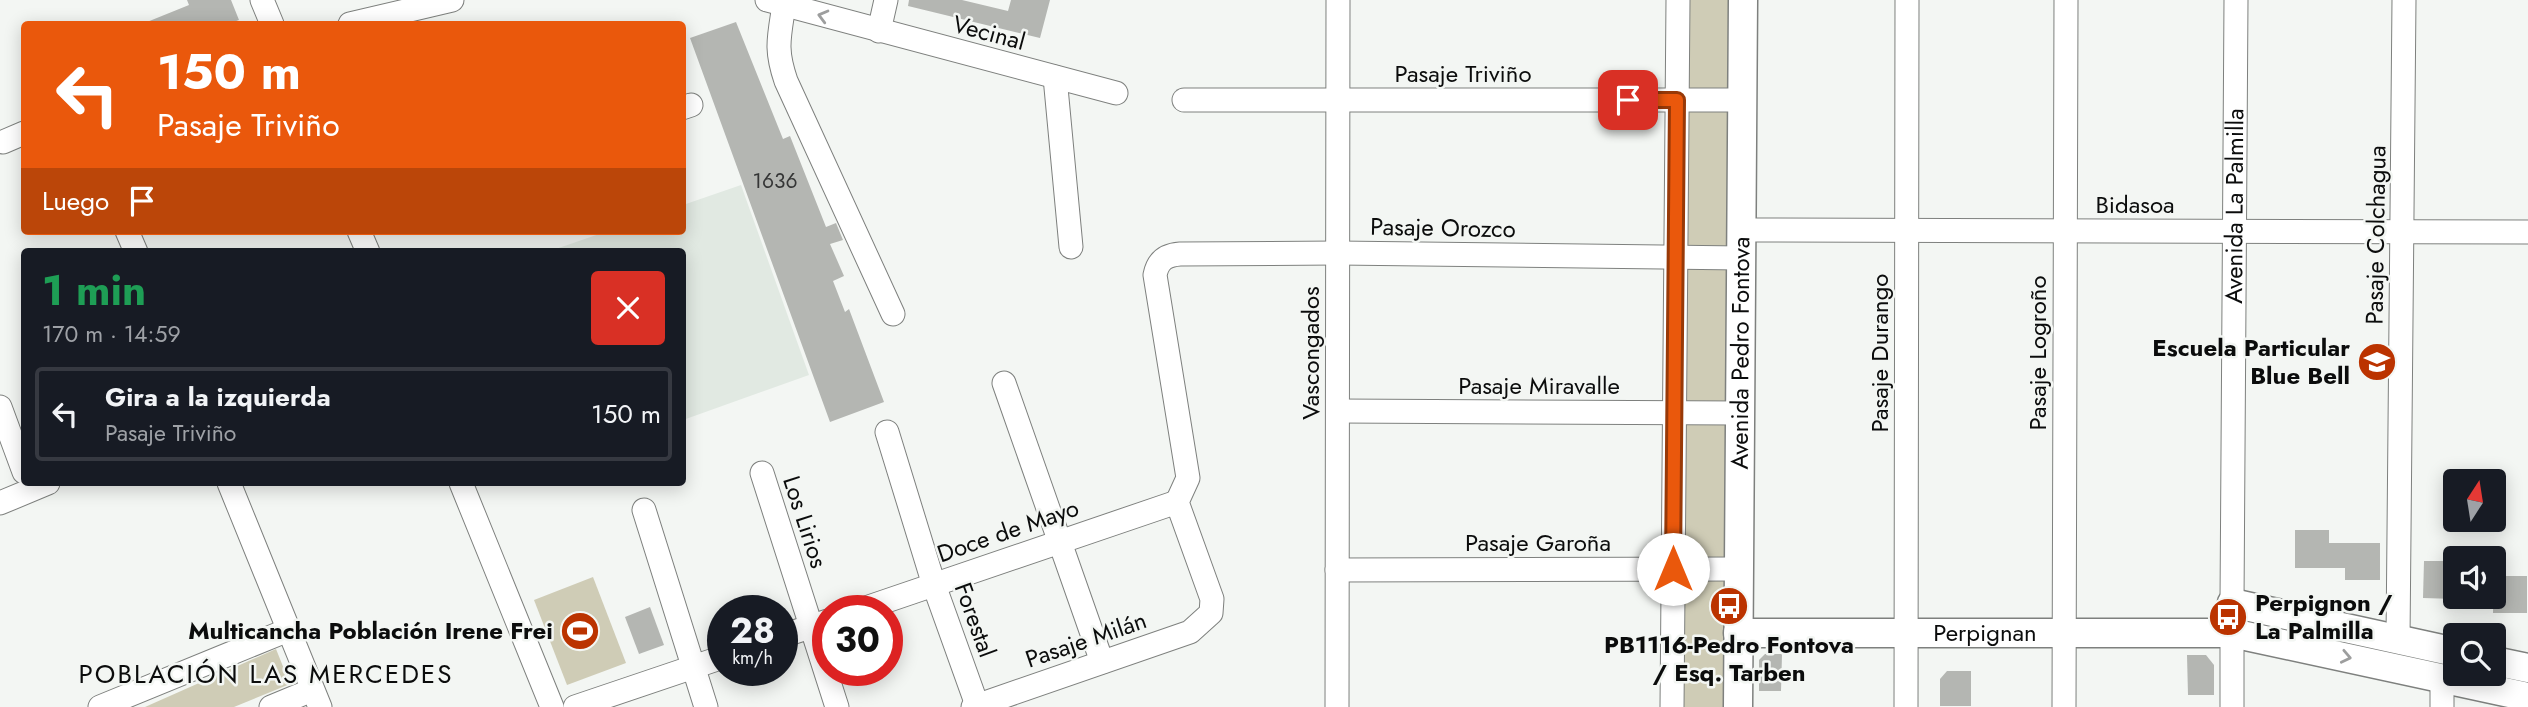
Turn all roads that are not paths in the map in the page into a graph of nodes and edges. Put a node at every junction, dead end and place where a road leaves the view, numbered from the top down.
1 (262, 0) edge
2 (452, 0) edge
3 (886, 0) edge
4 (1338, 0) edge
5 (1678, 0) edge
6 (1743, 0) edge
7 (1907, 0) edge
8 (2066, 0) edge
9 (2236, 0) edge
10 (2404, 0) edge
11 (776, 3) edge
12 (271, 21) edge
13 (363, 21) edge
14 (879, 31) junction
15 (1055, 77) junction
16 (1116, 93) dead end
17 (1184, 100) dead end
18 (1338, 100) junction
19 (1677, 100) junction
20 (1742, 100) junction
21 (21, 134) edge
22 (2, 142) dead end
23 (1907, 230) junction
24 (2065, 231) junction
25 (2234, 231) junction
26 (2402, 231) junction
27 (2528, 232) edge
28 (1741, 244) junction
29 (1071, 247) dead end
30 (1338, 253) junction
31 (1676, 257) junction
32 (893, 314) dead end
33 (1004, 383) dead end
34 (0, 407) edge
35 (1338, 411) junction
36 (1675, 413) junction
37 (1740, 413) junction
38 (887, 432) dead end
39 (21, 455) edge
40 (762, 473) dead end
41 (27, 486) edge
42 (230, 486) edge
43 (462, 486) edge
44 (1177, 502) junction
45 (0, 503) edge
46 (644, 510) dead end
47 (1059, 542) junction
48 (1673, 569) junction
49 (1739, 569) junction
50 (1337, 570) junction
51 (934, 584) junction
52 (903, 595) edge
53 (2232, 603) junction
54 (812, 605) edge
55 (288, 629) junction
56 (1738, 633) junction
57 (1906, 633) junction
58 (2232, 633) junction
59 (2064, 634) junction
60 (2398, 639) junction
61 (2443, 649) edge
62 (1102, 662) junction
63 (707, 663) edge
64 (2506, 663) edge
65 (694, 667) junction
66 (2528, 668) edge
67 (2442, 678) junction
68 (832, 686) edge
69 (2528, 697) edge
70 (316, 698) edge
71 (975, 706) edge
72 (100, 707) edge
73 (271, 707) edge
74 (552, 707) edge
75 (575, 707) edge
76 (706, 707) edge
77 (837, 707) edge
78 (1337, 707) edge
79 (1672, 707) edge
80 (1738, 707) edge
81 (1906, 707) edge
82 (2064, 707) edge
83 (2232, 707) edge
84 (2442, 707) edge

1 - 12 street
2 - 13 street
3 - 14 street
4 - 18 street, Vascongados
5 - 19 street
6 - 20 main road, Avenida Pedro Fontova
7 - 23 street, Pasaje Durango
8 - 24 street, Pasaje Logroño
9 - 25 street, Avenida La Palmilla
10 - 26 street, Pasaje Colchagua
14 -> 11 street, Vecinal
11 - 32 street
14 - 15 street, Vecinal
15 - 16 street, Vecinal
15 - 29 street
17 - 18 street, Pasaje Triviño
18 - 19 street, Pasaje Triviño
18 - 30 street, Vascongados
19 - 20 street, Pasaje Triviño
19 - 31 street
20 - 28 main road, Avenida Pedro Fontova
21 - 22 street
23 - 24 street, Bidasoa
23 - 28 street, Bidasoa
23 - 57 street, Pasaje Durango
24 - 25 street, Bidasoa
24 - 59 street, Pasaje Logroño
25 - 26 street, Bidasoa
25 - 53 street, Avenida La Palmilla
26 - 27 street, Bidasoa
26 - 60 street, Pasaje Colchagua
28 - 31 street, Pasaje Orozco
28 - 37 main road, Avenida Pedro Fontova
30 - 31 street, Pasaje Orozco
30 - 35 street, Vascongados
30 - 44 street, Pasaje Orozco
31 - 36 street
33 - 47 street
34 - 39 street
35 - 36 street, Pasaje Miravalle
35 - 50 street, Vascongados
36 - 37 street, Pasaje Miravalle
36 - 48 street
37 - 49 main road, Avenida Pedro Fontova
38 - 51 street, Forestal
40 - 54 street, Los Lirios
41 - 45 street
42 - 55 street
43 - 74 street
44 - 47 street, Doce de Mayo
44 - 62 street, Pasaje Milán
46 - 65 street
47 - 51 street, Doce de Mayo
47 - 62 street
48 - 49 street, Pasaje Garoña
48 - 50 street, Pasaje Garoña
48 - 79 street
49 - 56 main road, Avenida Pedro Fontova
50 - 78 street, Vascongados
51 - 52 street, Doce de Mayo
51 - 71 street, Forestal
53 - 58 main road, Avenida La Palmilla
53 - 60 main road
55 - 70 street
55 - 72 street
56 - 57 main road, Perpignan
56 - 80 main road, Avenida Pedro Fontova
57 - 59 main road, Perpignan
57 - 81 street, Pasaje Durango
58 - 59 main road, Perpignan
58 -> 67 main road, Perpignan
58 - 83 street, Avenida La Palmilla
59 - 82 street, Pasaje Logroño
60 - 61 main road
62 - 71 street, Pasaje Milán
63 - 65 street
64 - 66 main road
65 - 75 street
65 - 76 street
67 - 69 main road, Perpignan
67 - 84 street
68 - 77 street, Los Lirios
70 - 73 street

